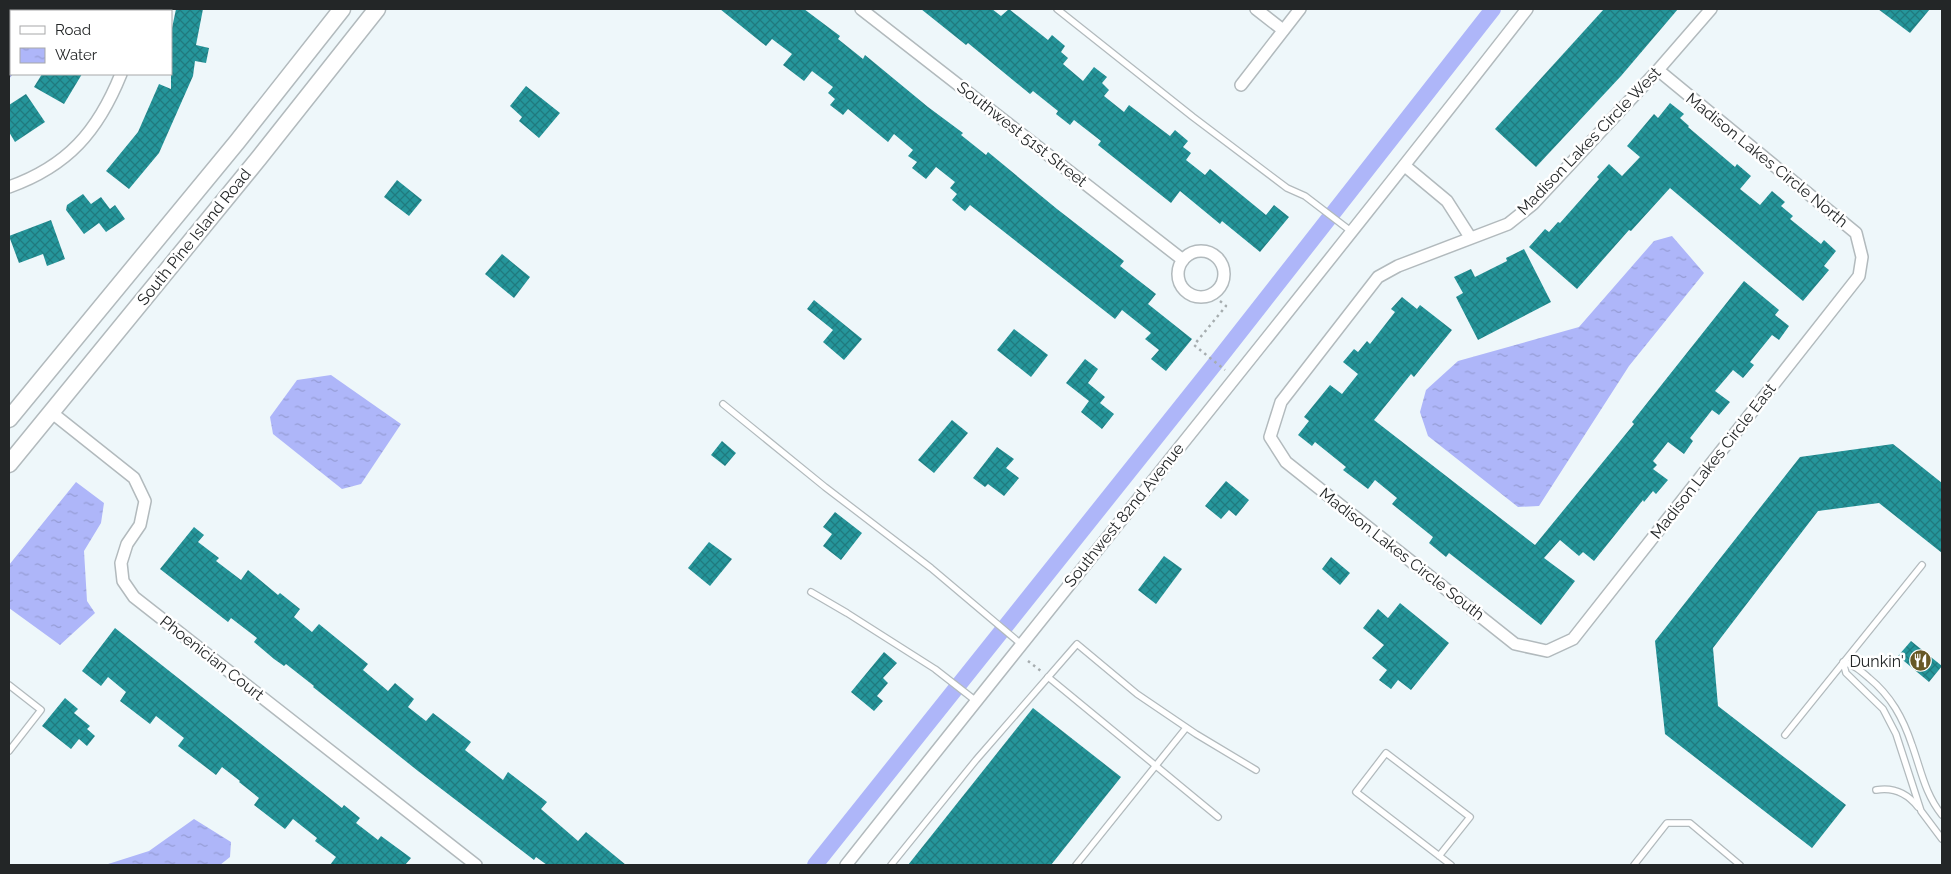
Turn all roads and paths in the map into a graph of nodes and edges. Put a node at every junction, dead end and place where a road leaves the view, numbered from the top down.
1 (342, 9) edge
2 (377, 9) edge
3 (861, 9) edge
4 (1057, 9) edge
5 (1256, 9) edge
6 (1300, 9) edge
7 (1527, 9) edge
8 (1712, 9) edge
9 (1284, 30) junction
10 (1658, 70) junction
11 (121, 75) edge
12 (1241, 85) dead end
13 (1405, 166) junction
14 (9, 187) edge
15 (1352, 232) junction
16 (1470, 237) junction
17 (1862, 257) joint
18 (1183, 260) junction
19 (1220, 301) dead end
20 (1226, 371) dead end
21 (723, 404) dead end
22 (51, 412) junction
23 (9, 419) edge
24 (1270, 437) joint
25 (9, 464) edge
26 (1922, 565) dead end
27 (811, 592) dead end
28 (1021, 644) junction
29 (1547, 651) joint
30 (1028, 661) dead end
31 (1843, 662) junction
32 (1048, 677) junction
33 (9, 684) edge
34 (976, 701) junction
35 (1186, 728) junction
36 (1786, 735) dead end
37 (9, 751) edge
38 (1156, 765) junction
39 (1256, 770) dead end
40 (1876, 790) dead end
41 (1921, 810) junction
42 (1942, 815) edge
43 (1218, 817) dead end
44 (1942, 839) edge
45 (1439, 856) junction
46 (476, 865) edge
47 (846, 865) edge
48 (891, 865) edge
49 (1076, 865) edge
50 (1451, 865) edge
51 (1634, 865) edge
52 (1740, 865) edge

1 - 23 main road, South Pine Island Road
2 - 22 main road, South Pine Island Road
3 - 18 street, Southwest 51st Street
4 - 15 lane
5 - 9 street
6 - 9 street
7 - 13 street, Southwest 82nd Avenue
8 - 10 street, Madison Lakes Circle West
9 - 12 street
10 - 16 street, Madison Lakes Circle West
10 - 17 street, Madison Lakes Circle North
11 - 14 street
13 - 15 street, Southwest 82nd Avenue
13 - 16 street
15 - 28 street, Southwest 82nd Avenue
16 - 24 street, Madison Lakes Circle West
17 - 29 street, Madison Lakes Circle East
18 - 18 street
19 - 20 path
21 - 28 lane
22 - 25 main road, South Pine Island Road
22 - 46 street, Phoenician Court
24 - 29 street, Madison Lakes Circle South
26 - 31 lane
27 - 34 lane
28 - 34 street, Southwest 82nd Avenue
30 - 32 path
31 - 36 lane
31 - 41 lane
31 - 42 lane
32 - 35 lane
32 - 38 lane
32 - 48 lane
33 - 37 lane
34 - 47 street, Southwest 82nd Avenue
35 - 38 lane
35 - 39 lane
38 - 43 lane
38 - 49 lane
40 - 41 lane
41 - 44 lane
45 - 45 lane
45 - 50 lane
51 - 52 lane

